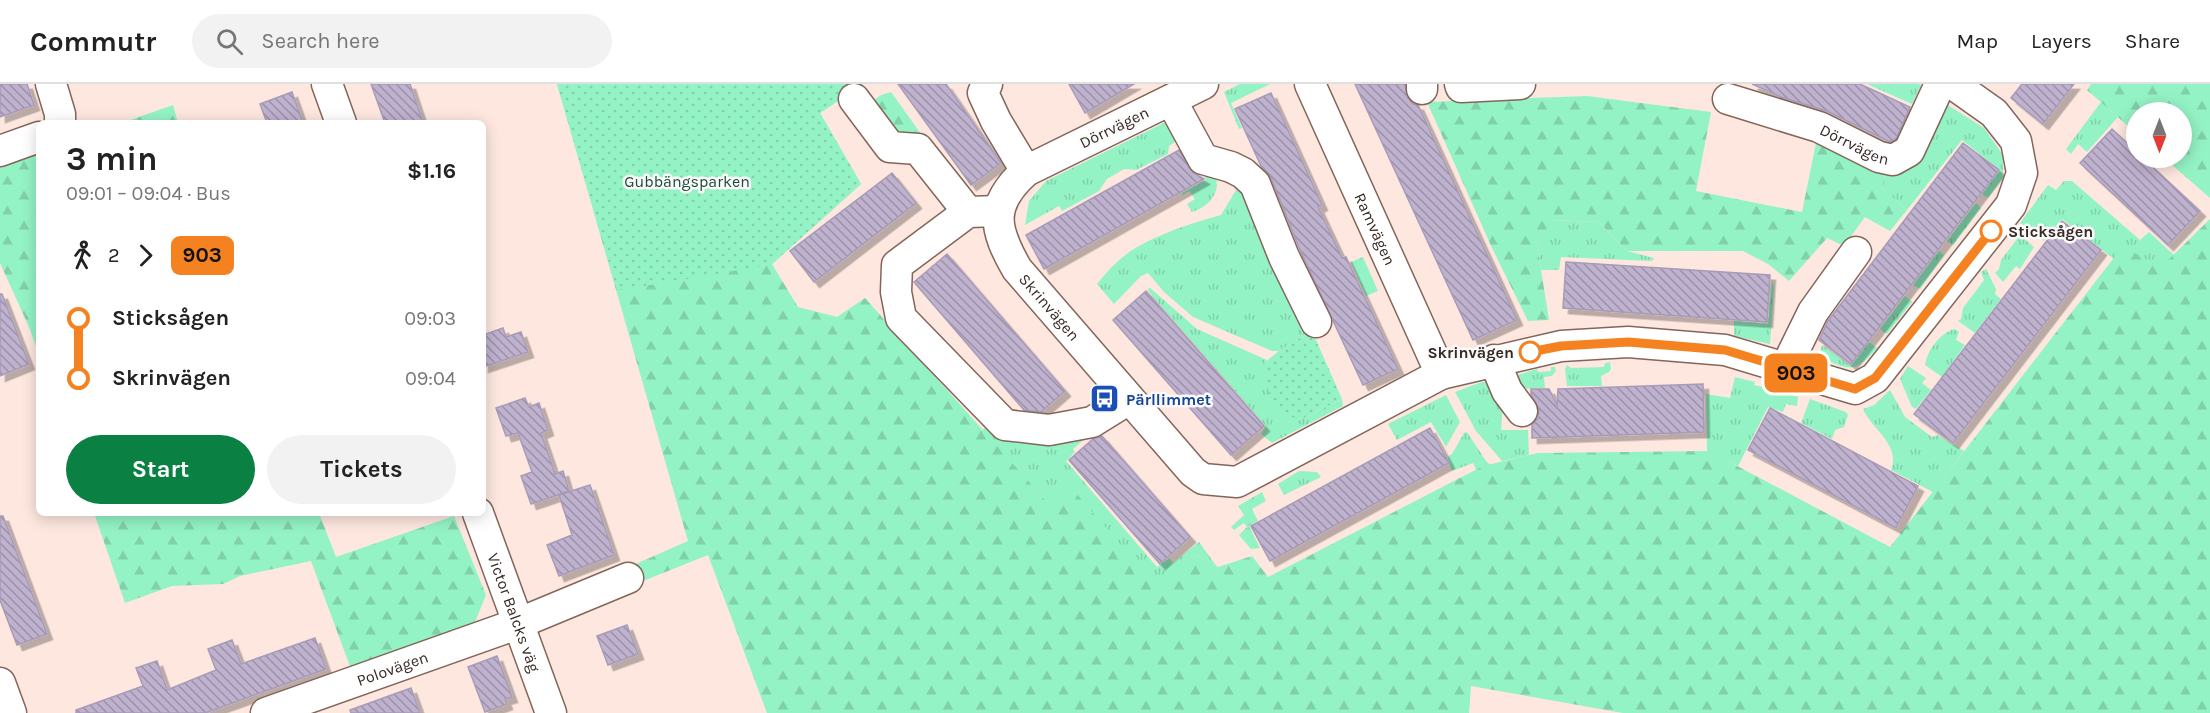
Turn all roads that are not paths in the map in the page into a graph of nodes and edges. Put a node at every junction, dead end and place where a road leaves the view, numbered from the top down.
1 (51, 84) edge
2 (327, 84) edge
3 (987, 84) edge
4 (1203, 84) edge
5 (1310, 84) edge
6 (1460, 84) edge
7 (1520, 84) edge
8 (1940, 84) edge
9 (1953, 84) edge
10 (854, 99) dead end
11 (1728, 99) dead end
12 (1171, 100) junction
13 (60, 118) edge
14 (340, 120) edge
15 (36, 138) edge
16 (0, 151) edge
17 (1026, 171) junction
18 (999, 211) junction
19 (968, 212) junction
20 (1856, 252) dead end
21 (1316, 322) dead end
22 (1494, 360) junction
23 (1785, 369) junction
24 (1441, 374) junction
25 (1129, 399) junction
26 (1522, 411) dead end
27 (479, 516) edge
28 (628, 578) dead end
29 (517, 624) junction
30 (0, 683) edge
31 (270, 712) edge
32 (11, 713) edge
33 (551, 713) edge

1 - 13 street
2 - 14 street
3 - 17 street
4 - 12 street, Dörrvägen
5 - 24 street, Ramvägen
6 - 7 street
8 - 11 street, Dörrvägen
9 - 23 street, Skrinvägen
10 - 19 street
12 - 17 street, Dörrvägen
12 - 21 street
15 - 16 street
17 - 18 street
18 - 19 street
18 - 25 street, Skrinvägen
19 - 25 street
20 - 23 street
22 - 23 street, Skrinvägen
22 - 24 street, Skrinvägen
22 - 26 street
24 - 25 street, Skrinvägen
27 - 29 street, Victor Balcks väg
28 - 29 street, Polovägen
29 - 31 street, Polovägen
29 - 33 street, Victor Balcks väg
30 - 32 street

